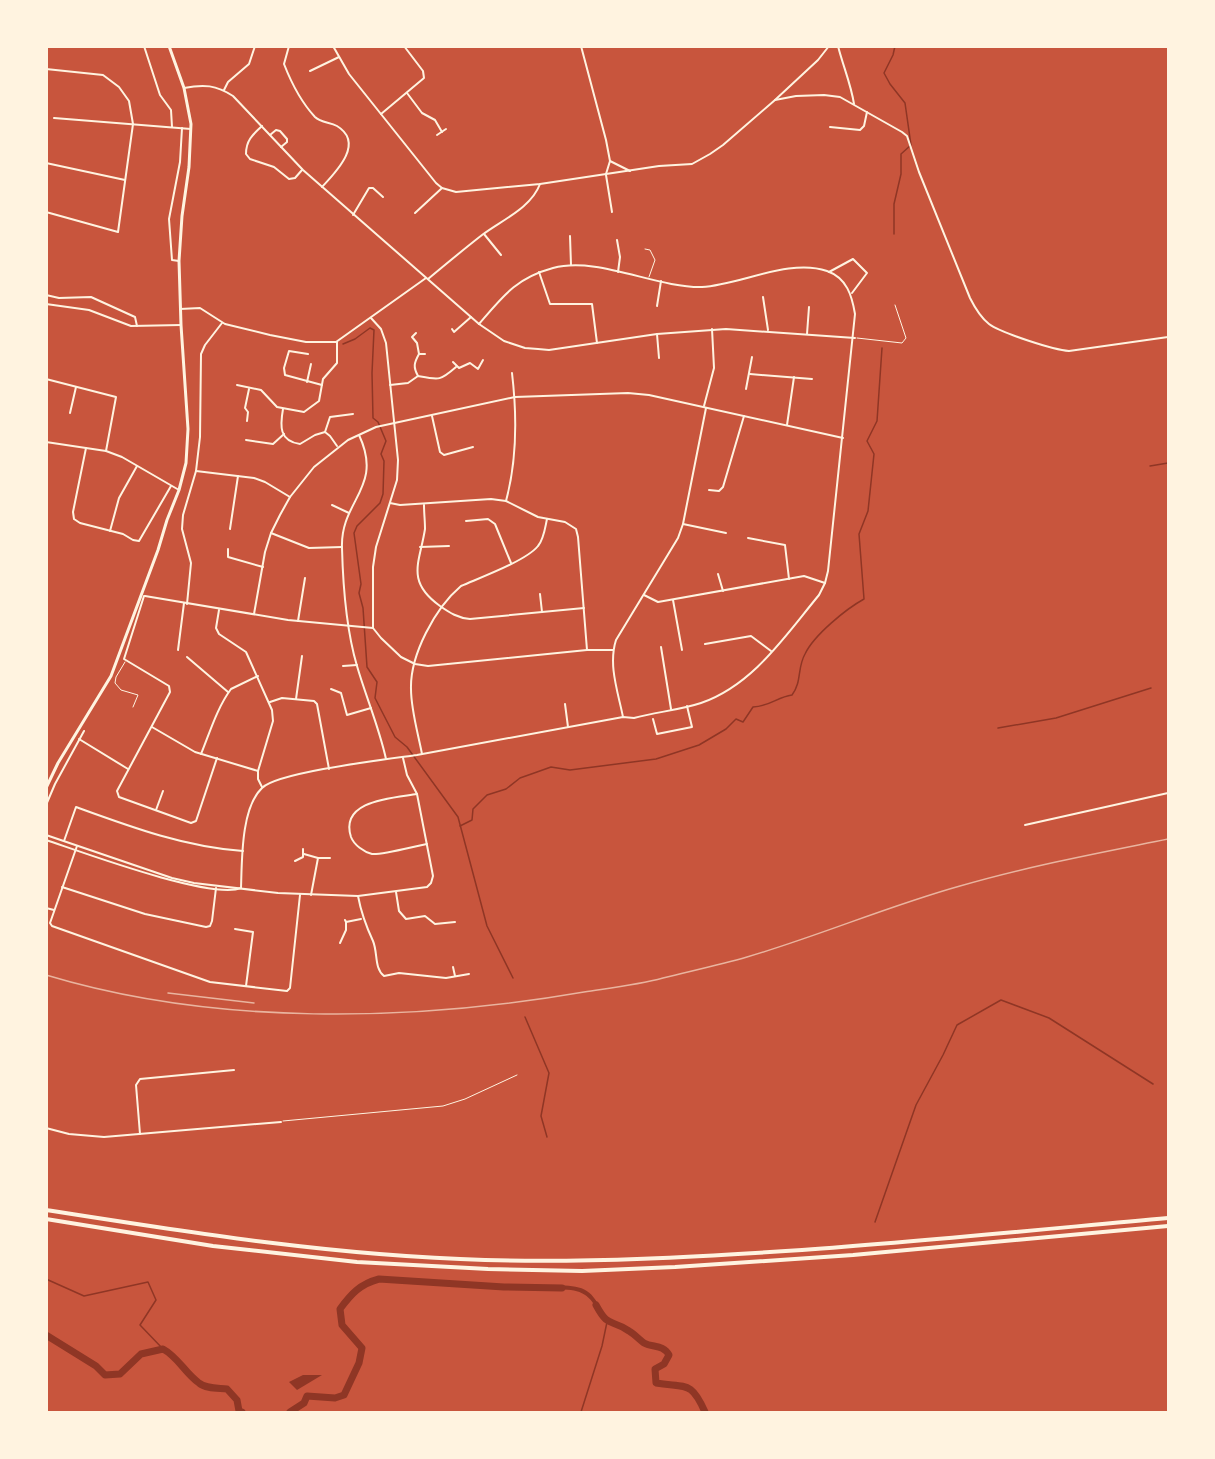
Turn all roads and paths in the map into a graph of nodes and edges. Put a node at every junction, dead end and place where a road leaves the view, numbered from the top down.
1 (144, 46) edge
2 (169, 46) edge
3 (255, 46) edge
4 (289, 46) edge
5 (333, 46) edge
6 (404, 46) edge
7 (581, 46) edge
8 (829, 46) edge
9 (838, 46) edge
10 (339, 57) junction
11 (46, 69) edge
12 (310, 71) dead end
13 (184, 88) junction
14 (224, 90) junction
15 (407, 93) junction
16 (775, 100) junction
17 (855, 105) junction
18 (867, 112) junction
19 (381, 114) junction
20 (54, 118) dead end
21 (133, 124) junction
22 (262, 126) junction
23 (172, 127) junction
24 (830, 127) dead end
25 (183, 128) junction
26 (191, 129) junction
27 (446, 129) dead end
28 (442, 132) junction
29 (270, 135) junction
30 (437, 135) dead end
31 (281, 147) junction
32 (610, 161) junction
33 (46, 163) edge
34 (303, 170) junction
35 (630, 171) junction
36 (606, 175) junction
37 (125, 180) junction
38 (540, 184) junction
39 (322, 187) junction
40 (442, 188) junction
41 (383, 197) dead end
42 (46, 212) edge
43 (612, 212) dead end
44 (415, 213) dead end
45 (353, 215) junction
46 (484, 234) junction
47 (570, 236) dead end
48 (617, 240) dead end
49 (645, 249) dead end
50 (501, 255) dead end
51 (179, 261) junction
52 (570, 265) junction
53 (539, 272) junction
54 (618, 272) junction
55 (829, 272) junction
56 (427, 278) junction
57 (649, 278) junction
58 (661, 281) junction
59 (852, 294) junction
60 (46, 295) edge
61 (763, 297) dead end
62 (46, 304) edge
63 (895, 305) dead end
64 (657, 306) dead end
65 (809, 307) dead end
66 (180, 309) junction
67 (471, 317) junction
68 (371, 318) junction
69 (222, 323) junction
70 (479, 324) junction
71 (181, 325) junction
72 (137, 326) junction
73 (712, 329) junction
74 (768, 330) junction
75 (416, 333) dead end
76 (657, 334) junction
77 (807, 334) junction
78 (457, 336) dead end
79 (1168, 337) edge
80 (854, 338) junction
81 (336, 342) junction
82 (597, 343) junction
83 (414, 352) dead end
84 (419, 353) junction
85 (308, 354) dead end
86 (425, 354) dead end
87 (752, 357) dead end
88 (659, 358) dead end
89 (483, 360) dead end
90 (453, 362) dead end
91 (311, 364) dead end
92 (456, 367) junction
93 (513, 373) dead end
94 (750, 374) junction
95 (418, 376) junction
96 (794, 378) junction
97 (46, 379) edge
98 (812, 379) dead end
99 (308, 382) junction
100 (237, 385) dead end
101 (322, 385) junction
102 (390, 385) junction
103 (76, 387) junction
104 (249, 388) junction
105 (746, 389) dead end
106 (515, 398) junction
107 (705, 408) junction
108 (283, 409) junction
109 (70, 412) dead end
110 (354, 414) dead end
111 (432, 416) junction
112 (744, 416) junction
113 (247, 421) dead end
114 (394, 422) junction
115 (788, 425) junction
116 (324, 432) junction
117 (284, 434) junction
118 (252, 435) dead end
119 (359, 435) junction
120 (843, 438) junction
121 (246, 440) dead end
122 (251, 441) junction
123 (46, 442) edge
124 (338, 447) junction
125 (473, 447) dead end
126 (86, 448) junction
127 (106, 451) junction
128 (137, 466) junction
129 (196, 471) junction
130 (237, 476) junction
131 (171, 486) junction
132 (722, 488) junction
133 (179, 490) junction
134 (709, 490) dead end
135 (728, 492) dead end
136 (290, 497) junction
137 (506, 501) junction
138 (390, 503) junction
139 (423, 504) junction
140 (332, 505) dead end
141 (349, 513) junction
142 (547, 519) junction
143 (466, 521) dead end
144 (683, 524) junction
145 (230, 528) dead end
146 (110, 531) junction
147 (271, 533) junction
148 (726, 533) dead end
149 (748, 538) dead end
150 (449, 546) dead end
151 (342, 547) junction
152 (420, 548) junction
153 (228, 549) dead end
154 (511, 563) junction
155 (262, 567) junction
156 (718, 574) dead end
157 (305, 578) dead end
158 (789, 579) junction
159 (825, 583) junction
160 (723, 591) junction
161 (540, 594) dead end
162 (644, 595) junction
163 (142, 596) junction
164 (673, 600) junction
165 (186, 604) junction
166 (442, 608) junction
167 (584, 608) junction
168 (219, 609) junction
169 (542, 612) junction
170 (255, 615) junction
171 (298, 621) junction
172 (348, 626) junction
173 (374, 628) junction
174 (705, 644) dead end
175 (661, 647) dead end
176 (178, 650) dead end
177 (587, 650) junction
178 (613, 650) junction
179 (682, 650) dead end
180 (772, 652) junction
181 (302, 656) dead end
182 (187, 657) dead end
183 (125, 662) junction
184 (415, 664) junction
185 (357, 665) junction
186 (344, 666) dead end
187 (258, 676) junction
188 (331, 689) dead end
189 (228, 692) junction
190 (296, 699) junction
191 (270, 702) junction
192 (565, 704) dead end
193 (133, 706) dead end
194 (687, 706) junction
195 (371, 708) junction
196 (671, 709) junction
197 (623, 717) junction
198 (653, 719) dead end
199 (152, 727) junction
200 (568, 727) junction
201 (84, 731) dead end
202 (79, 739) junction
203 (201, 754) junction
204 (422, 754) junction
205 (403, 757) junction
206 (217, 758) junction
207 (386, 759) junction
208 (329, 769) junction
209 (129, 770) junction
210 (258, 771) junction
211 (262, 787) junction
212 (46, 788) edge
213 (163, 791) dead end
214 (1168, 793) edge
215 (417, 794) junction
216 (46, 805) edge
217 (156, 810) junction
218 (1025, 825) dead end
219 (46, 835) edge
220 (46, 840) edge
221 (64, 841) junction
222 (427, 844) junction
223 (76, 848) junction
224 (303, 849) dead end
225 (243, 851) junction
226 (304, 854) junction
227 (318, 858) junction
228 (330, 858) dead end
229 (295, 861) dead end
230 (62, 887) junction
231 (216, 887) junction
232 (241, 888) junction
233 (396, 892) junction
234 (300, 895) junction
235 (311, 895) junction
236 (358, 896) junction
237 (46, 908) edge
238 (54, 910) junction
239 (363, 919) junction
240 (455, 922) dead end
241 (235, 929) dead end
242 (340, 943) dead end
243 (453, 967) dead end
244 (469, 974) dead end
245 (455, 976) junction
246 (246, 986) junction
247 (220, 1067) dead end
248 (234, 1070) dead end
249 (220, 1072) junction
250 (517, 1075) dead end
251 (281, 1122) joint
252 (46, 1128) edge
253 (140, 1134) junction
254 (46, 1210) edge
255 (1168, 1218) edge
256 (46, 1219) edge
257 (1168, 1226) edge

1 - 23 street
2 - 13 main road
3 - 14 street
4 - 39 street
5 - 10 street
6 - 15 street
7 - 32 street
8 - 16 street
9 - 17 street
10 - 12 street
10 - 19 street
11 - 21 street
13 - 14 street
13 - 26 main road
14 - 22 street
15 - 19 street
15 - 28 street
16 - 17 street
16 - 35 street
17 - 18 street
18 - 24 street
18 - 79 street
19 - 40 street
20 - 21 street
21 - 23 street
21 - 37 street
22 - 29 street
22 - 34 street
23 - 25 street
25 - 26 street
25 - 51 street
26 - 51 main road
27 - 28 street
28 - 30 street
29 - 31 street
29 - 31 street
31 - 34 street
32 - 35 street
32 - 36 street
33 - 37 street
34 - 39 street
35 - 36 street
36 - 38 street
36 - 43 street
37 - 42 street
38 - 40 street
38 - 46 street
39 - 45 street
40 - 44 street
41 - 45 street
45 - 56 street
46 - 50 street
46 - 56 street
47 - 52 street
48 - 54 street
49 - 57 lane
51 - 66 main road
52 - 53 street
52 - 54 street
53 - 70 street
53 - 82 street
54 - 57 street
55 - 58 street
55 - 59 street
55 - 59 street
56 - 67 street
56 - 68 street
57 - 58 street
58 - 64 street
59 - 80 street
60 - 72 street
61 - 74 street
62 - 72 street
63 - 80 lane
65 - 77 street
66 - 69 street
66 - 71 main road
67 - 70 street
67 - 78 street
68 - 81 street
68 - 102 street
69 - 81 street
69 - 129 street
70 - 82 street
71 - 72 street
71 - 133 main road
73 - 74 street
73 - 76 street
73 - 107 street
74 - 77 street
75 - 84 street
76 - 82 street
76 - 88 street
77 - 80 street
80 - 120 street
81 - 101 street
83 - 84 street
84 - 86 street
84 - 95 street
85 - 99 street
87 - 94 street
89 - 92 street
90 - 92 street
91 - 99 street
92 - 95 street
93 - 106 street
94 - 96 street
94 - 105 street
95 - 102 street
96 - 98 street
96 - 115 street
97 - 103 street
99 - 101 street
100 - 104 street
101 - 108 street
102 - 114 street
103 - 109 street
103 - 127 street
104 - 108 street
104 - 113 street
106 - 107 street
106 - 111 street
106 - 137 street
107 - 112 street
107 - 144 street
108 - 117 street
110 - 116 street
111 - 114 street
111 - 125 street
112 - 115 street
112 - 132 street
114 - 119 street
114 - 138 street
115 - 120 street
116 - 117 street
116 - 124 street
117 - 122 street
118 - 122 street
119 - 124 street
119 - 141 street
120 - 159 street
121 - 122 street
123 - 126 street
124 - 136 street
126 - 127 street
126 - 146 street
127 - 128 street
128 - 131 street
128 - 146 street
129 - 130 street
129 - 165 street
130 - 136 street
130 - 145 street
131 - 133 street
131 - 146 street
132 - 134 street
132 - 135 street
133 - 163 main road
136 - 147 street
137 - 139 street
137 - 142 street
138 - 139 street
138 - 173 street
139 - 152 street
140 - 141 street
141 - 151 street
142 - 154 street
142 - 167 street
143 - 154 street
144 - 148 street
144 - 162 street
147 - 151 street
147 - 155 street
149 - 158 street
150 - 152 street
151 - 172 street
152 - 166 street
153 - 155 street
154 - 166 street
155 - 170 street
156 - 160 street
157 - 171 street
158 - 159 street
158 - 160 street
159 - 180 street
160 - 164 street
161 - 169 street
162 - 164 street
162 - 178 street
163 - 165 street
163 - 183 street
163 - 212 main road
164 - 179 street
165 - 168 street
165 - 176 street
166 - 169 street
166 - 184 street
167 - 169 street
167 - 177 street
168 - 170 street
168 - 187 street
170 - 171 street
171 - 172 street
172 - 173 street
172 - 185 street
173 - 184 street
174 - 180 street
175 - 196 street
177 - 178 street
177 - 184 street
178 - 197 street
180 - 194 street
181 - 190 street
182 - 189 street
183 - 193 lane
183 - 199 street
184 - 204 street
185 - 186 street
185 - 195 street
187 - 189 street
187 - 191 street
188 - 195 street
189 - 203 street
190 - 191 street
190 - 208 street
191 - 210 street
192 - 200 street
194 - 196 street
194 - 198 street
195 - 207 street
196 - 197 street
197 - 200 street
199 - 203 street
199 - 209 street
200 - 204 street
201 - 202 street
202 - 209 street
202 - 216 street
203 - 206 street
204 - 205 street
205 - 207 street
205 - 215 street
206 - 210 street
206 - 217 street
207 - 208 street
208 - 211 street
209 - 217 street
210 - 211 street
211 - 225 street
213 - 217 street
214 - 218 street
215 - 222 street
215 - 222 street
219 - 221 street
220 - 223 street
221 - 223 street
221 - 225 street
222 - 233 street
223 - 230 street
223 - 231 street
224 - 226 street
225 - 232 street
226 - 227 street
226 - 229 street
227 - 228 street
227 - 235 street
230 - 231 street
230 - 238 street
231 - 232 street
232 - 234 street
233 - 236 street
233 - 240 street
234 - 235 street
234 - 246 street
235 - 236 street
236 - 239 street
237 - 238 street
238 - 246 street
239 - 242 street
239 - 245 street
241 - 246 street
243 - 245 street
244 - 245 street
247 - 249 street
248 - 249 street
249 - 253 street
250 - 251 lane
251 - 253 street
252 - 253 street
254 - 255 highway
256 - 257 highway

